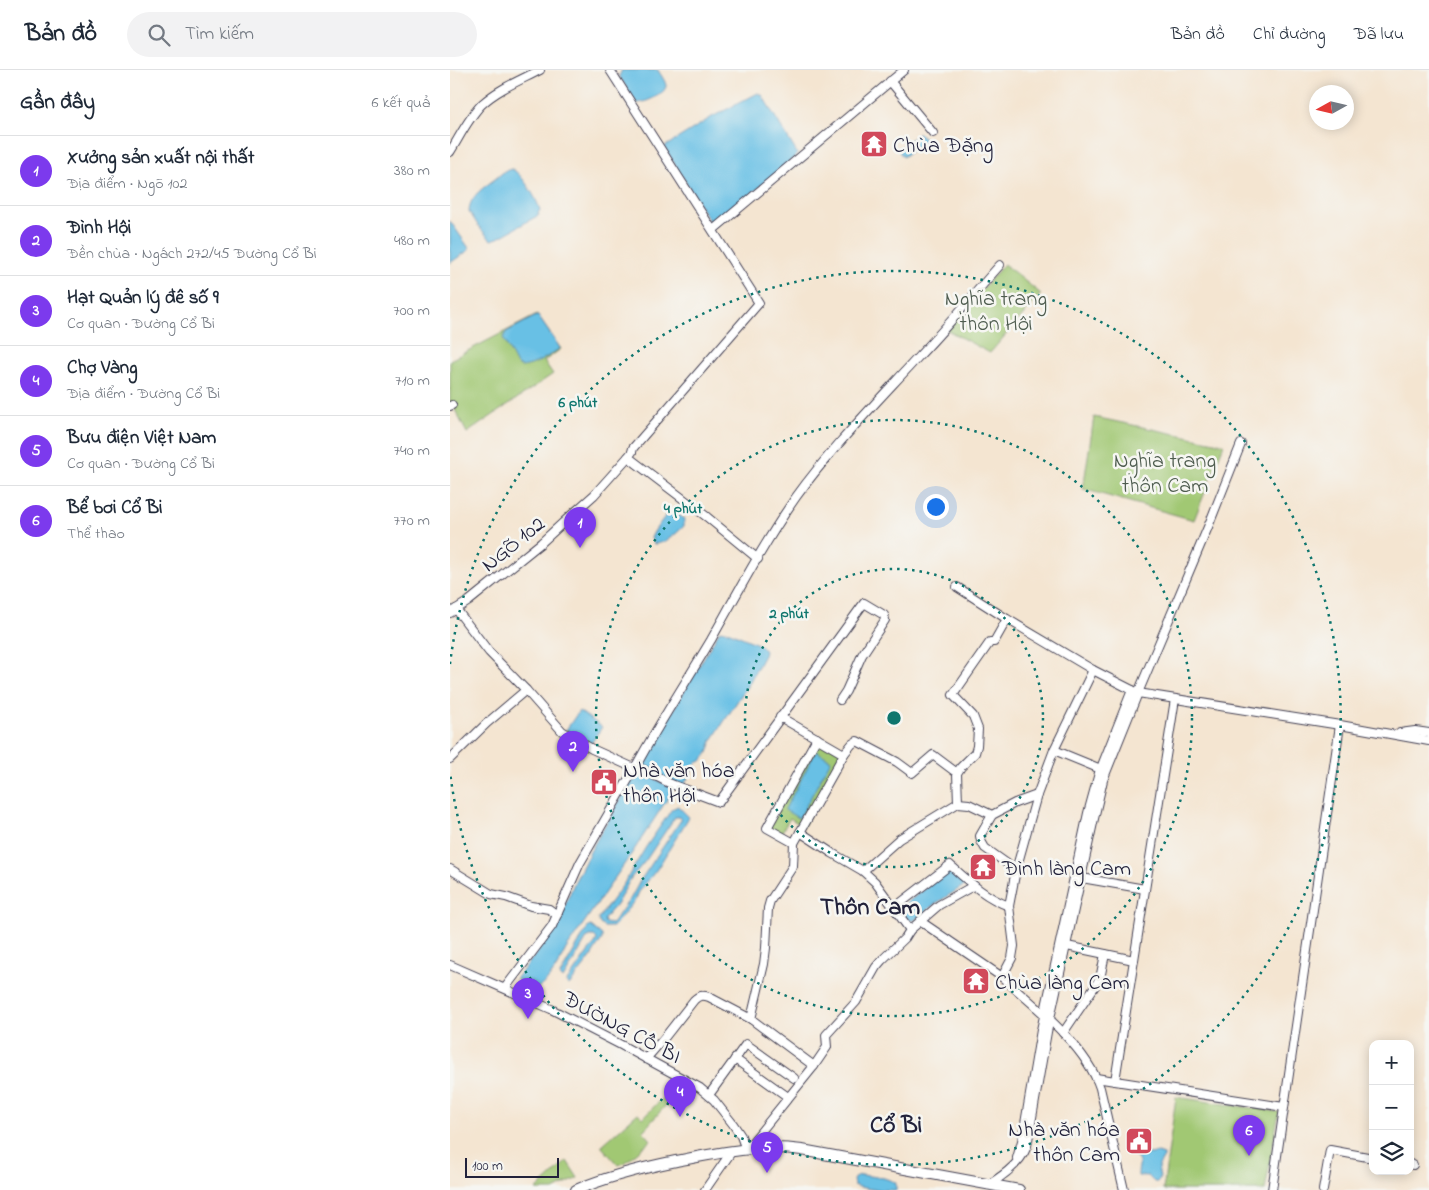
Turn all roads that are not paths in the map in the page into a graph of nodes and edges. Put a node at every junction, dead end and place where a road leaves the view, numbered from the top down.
1 (540, 70) edge
2 (904, 70) edge
3 (612, 71) edge
4 (890, 81) junction
5 (933, 133) dead end
6 (450, 152) edge
7 (713, 230) junction
8 (1000, 265) dead end
9 (1241, 444) dead end
10 (630, 454) junction
11 (758, 559) junction
12 (957, 587) dead end
13 (453, 611) edge
14 (1007, 619) junction
15 (1093, 670) junction
16 (526, 690) junction
17 (1135, 691) junction
18 (1175, 699) junction
19 (840, 700) dead end
20 (780, 717) junction
21 (1340, 725) junction
22 (1429, 733) edge
23 (1390, 734) junction
24 (817, 738) junction
25 (1429, 741) edge
26 (1054, 750) junction
27 (844, 754) junction
28 (450, 759) edge
29 (635, 767) junction
30 (1104, 770) junction
31 (957, 773) junction
32 (1037, 795) junction
33 (958, 803) junction
34 (992, 815) junction
35 (800, 832) junction
36 (794, 843) junction
37 (450, 869) edge
38 (1016, 870) junction
39 (863, 871) junction
40 (1078, 878) junction
41 (973, 886) junction
42 (1145, 889) junction
43 (1009, 906) junction
44 (894, 908) junction
45 (557, 915) junction
46 (920, 920) junction
47 (910, 930) junction
48 (1063, 946) junction
49 (1105, 954) junction
50 (1134, 960) junction
51 (450, 966) edge
52 (1002, 976) junction
53 (505, 988) junction
54 (1047, 1018) junction
55 (750, 1019) junction
56 (1063, 1033) junction
57 (646, 1059) junction
58 (735, 1059) junction
59 (814, 1066) junction
60 (794, 1078) dead end
61 (1096, 1078) junction
62 (1116, 1081) junction
63 (709, 1095) junction
64 (788, 1098) junction
65 (1284, 1107) junction
66 (746, 1150) junction
67 (732, 1151) junction
68 (1369, 1157) edge
69 (988, 1185) junction
70 (576, 1190) edge
71 (705, 1190) edge
72 (1019, 1190) edge
73 (1124, 1190) edge
74 (1272, 1190) edge
75 (1323, 1190) edge

1 - 6 street
2 - 4 street
3 - 7 street
4 - 5 street
4 - 7 street
7 - 10 street, NGÕ 102
8 - 11 street
9 - 17 street
10 - 11 street
10 - 13 street, NGÕ 102
11 - 29 street
12 - 14 street
13 - 16 street
14 - 15 street
14 - 31 street
15 - 17 street
15 - 26 street
16 - 28 street
16 - 29 street
17 - 18 street
17 - 30 street
18 - 21 street
18 - 42 street
19 - 20 street
20 - 24 street
20 - 29 street
21 - 23 street
21 - 65 street
22 - 23 street
23 - 25 street
24 - 27 street
24 - 36 street
26 - 30 street
26 - 32 street
27 - 31 street
27 - 35 street
29 - 45 street
30 - 40 street
31 - 33 street
32 - 34 street
32 - 38 street
33 - 34 street
33 - 39 street
34 - 38 street
35 - 36 street
35 - 39 street
36 - 55 street
37 - 45 street
38 - 43 street
39 - 44 street
40 - 42 street
40 - 48 street
41 - 43 street
41 - 44 street
41 - 46 street
42 - 50 street
43 - 52 street
44 - 47 street
45 - 53 street
46 - 47 street
46 - 52 street
47 - 59 street
48 - 49 street
48 - 54 street
49 - 50 street
49 - 56 street
50 - 62 street
51 - 53 street, ĐƯỜNG CỔ BI
52 - 54 street
53 - 57 street, ĐƯỜNG CỔ BI
54 - 56 street
54 - 69 street
55 - 57 street
55 - 59 street
56 - 61 street
57 - 63 street, ĐƯỜNG CỔ BI
58 - 60 street
58 - 63 street
58 - 64 street
59 - 64 street
61 - 62 street
61 - 73 street
62 - 65 street
63 - 66 street, ĐƯỜNG CỔ BI
64 - 66 street
65 - 74 street
66 - 67 main road
66 - 69 main road
67 - 70 main road
67 - 71 street
68 - 75 street
69 - 72 main road

